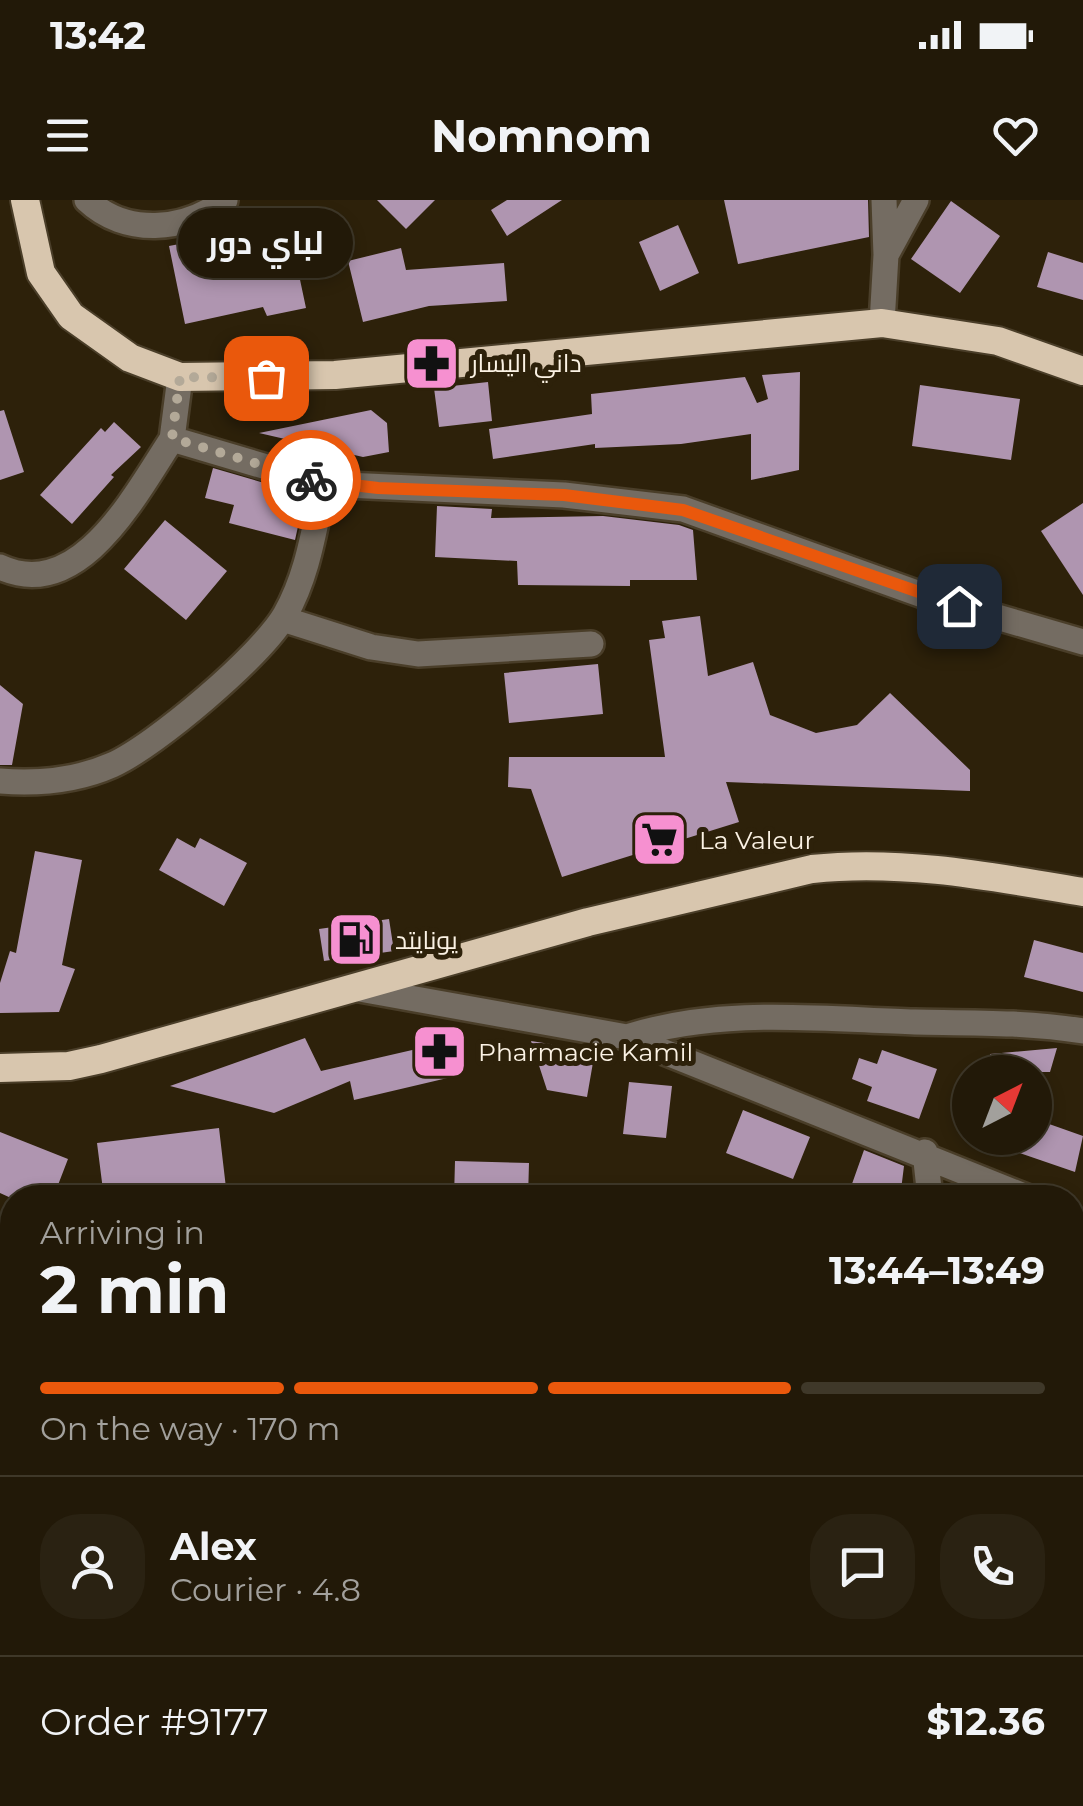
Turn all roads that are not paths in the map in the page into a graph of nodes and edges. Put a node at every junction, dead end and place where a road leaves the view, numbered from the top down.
1 (25, 200) edge
2 (87, 200) edge
3 (884, 200) edge
4 (916, 200) edge
5 (219, 202) edge
6 (886, 255) junction
7 (882, 323) junction
8 (1083, 371) edge
9 (180, 377) junction
10 (172, 438) junction
11 (324, 484) junction
12 (0, 567) edge
13 (283, 619) junction
14 (1083, 642) edge
15 (591, 644) dead end
16 (0, 781) edge
17 (1083, 892) edge
18 (354, 988) junction
19 (1083, 1030) edge
20 (627, 1036) junction
21 (0, 1068) edge
22 (925, 1152) junction
23 (929, 1185) edge
24 (1000, 1185) edge

1 - 9 highway
2 - 5 street
3 - 6 street
4 - 6 street
6 - 7 street
7 - 8 highway
7 - 9 highway
9 - 10 street
10 - 11 street
10 - 12 street
11 - 13 street
11 - 14 street
13 - 15 street
13 - 16 street
17 - 18 highway
18 - 20 street
18 - 21 highway
19 - 20 street
20 - 22 street
22 - 23 street
22 - 24 street

